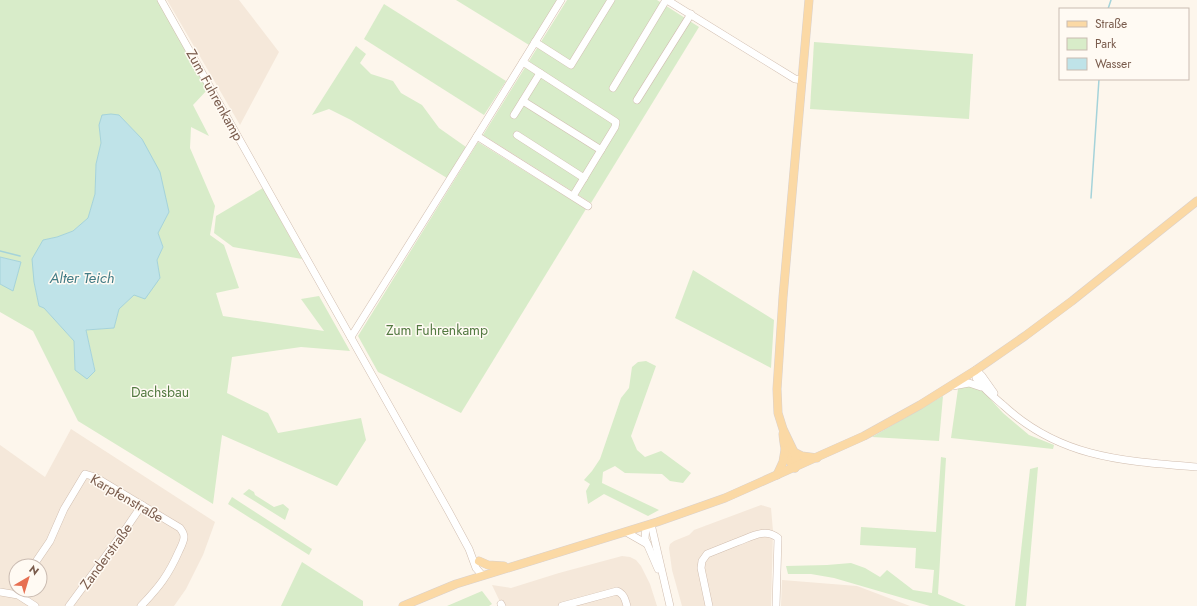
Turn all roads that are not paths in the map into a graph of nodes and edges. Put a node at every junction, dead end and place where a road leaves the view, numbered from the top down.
1 (161, 0) edge
2 (561, 0) edge
3 (611, 0) edge
4 (667, 0) edge
5 (809, 0) edge
6 (691, 14) junction
7 (535, 42) junction
8 (523, 62) junction
9 (540, 73) junction
10 (802, 80) junction
11 (613, 88) dead end
12 (637, 100) dead end
13 (523, 101) junction
14 (514, 115) dead end
15 (517, 135) dead end
16 (477, 136) junction
17 (601, 150) junction
18 (584, 178) junction
19 (573, 196) junction
20 (1197, 201) edge
21 (588, 206) dead end
22 (351, 337) junction
23 (976, 370) junction
24 (950, 386) junction
25 (983, 388) junction
26 (1002, 405) junction
27 (783, 429) junction
28 (785, 449) junction
29 (794, 452) junction
30 (817, 458) junction
31 (1197, 467) edge
32 (795, 468) junction
33 (777, 476) junction
34 (142, 505) junction
35 (648, 525) junction
36 (626, 532) junction
37 (647, 544) junction
38 (469, 549) junction
39 (39, 558) edge
40 (479, 561) junction
41 (512, 566) junction
42 (482, 576) junction
43 (663, 581) junction
44 (26, 598) edge
45 (35, 606) edge
46 (69, 606) edge
47 (141, 606) edge
48 (403, 606) edge
49 (562, 606) edge
50 (627, 606) edge
51 (670, 606) edge
52 (709, 606) edge
53 (776, 606) edge

1 - 22 street, Zum Fuhrenkamp
2 - 7 street
3 - 7 street
4 - 6 street
4 - 11 street
5 - 10 main road
6 - 10 street
6 - 12 street
7 - 8 street
8 - 9 street
8 - 16 street
9 - 13 street
9 - 17 street
10 - 27 main road
13 - 14 street
13 - 17 street
15 - 18 street
16 - 19 street
16 - 22 street
17 - 18 street
18 - 19 street
19 - 21 street
20 - 23 main road
22 - 38 street, Zum Fuhrenkamp
23 - 24 main road
23 - 25 street
23 - 26 street
24 - 25 street
24 - 30 main road
25 - 26 street
26 - 31 street
27 - 28 main road
27 - 29 main road
28 - 32 main road
28 - 33 main road
29 - 30 main road
29 - 32 main road
30 - 32 main road
32 - 33 main road
33 - 35 main road
34 - 39 street, Karpfenstraße
34 - 46 street, Zanderstraße
34 - 47 street, Karpfenstraße
35 - 36 main road
35 - 37 street
35 - 43 street
36 - 37 street
36 - 41 main road
37 - 43 street
38 - 40 street, Zum Fuhrenkamp
38 - 42 street, Zum Fuhrenkamp
40 - 41 main road
40 - 42 street, Zum Fuhrenkamp
41 - 42 main road
42 - 48 main road
43 - 51 street
44 - 45 street
49 - 50 street
52 - 53 street

